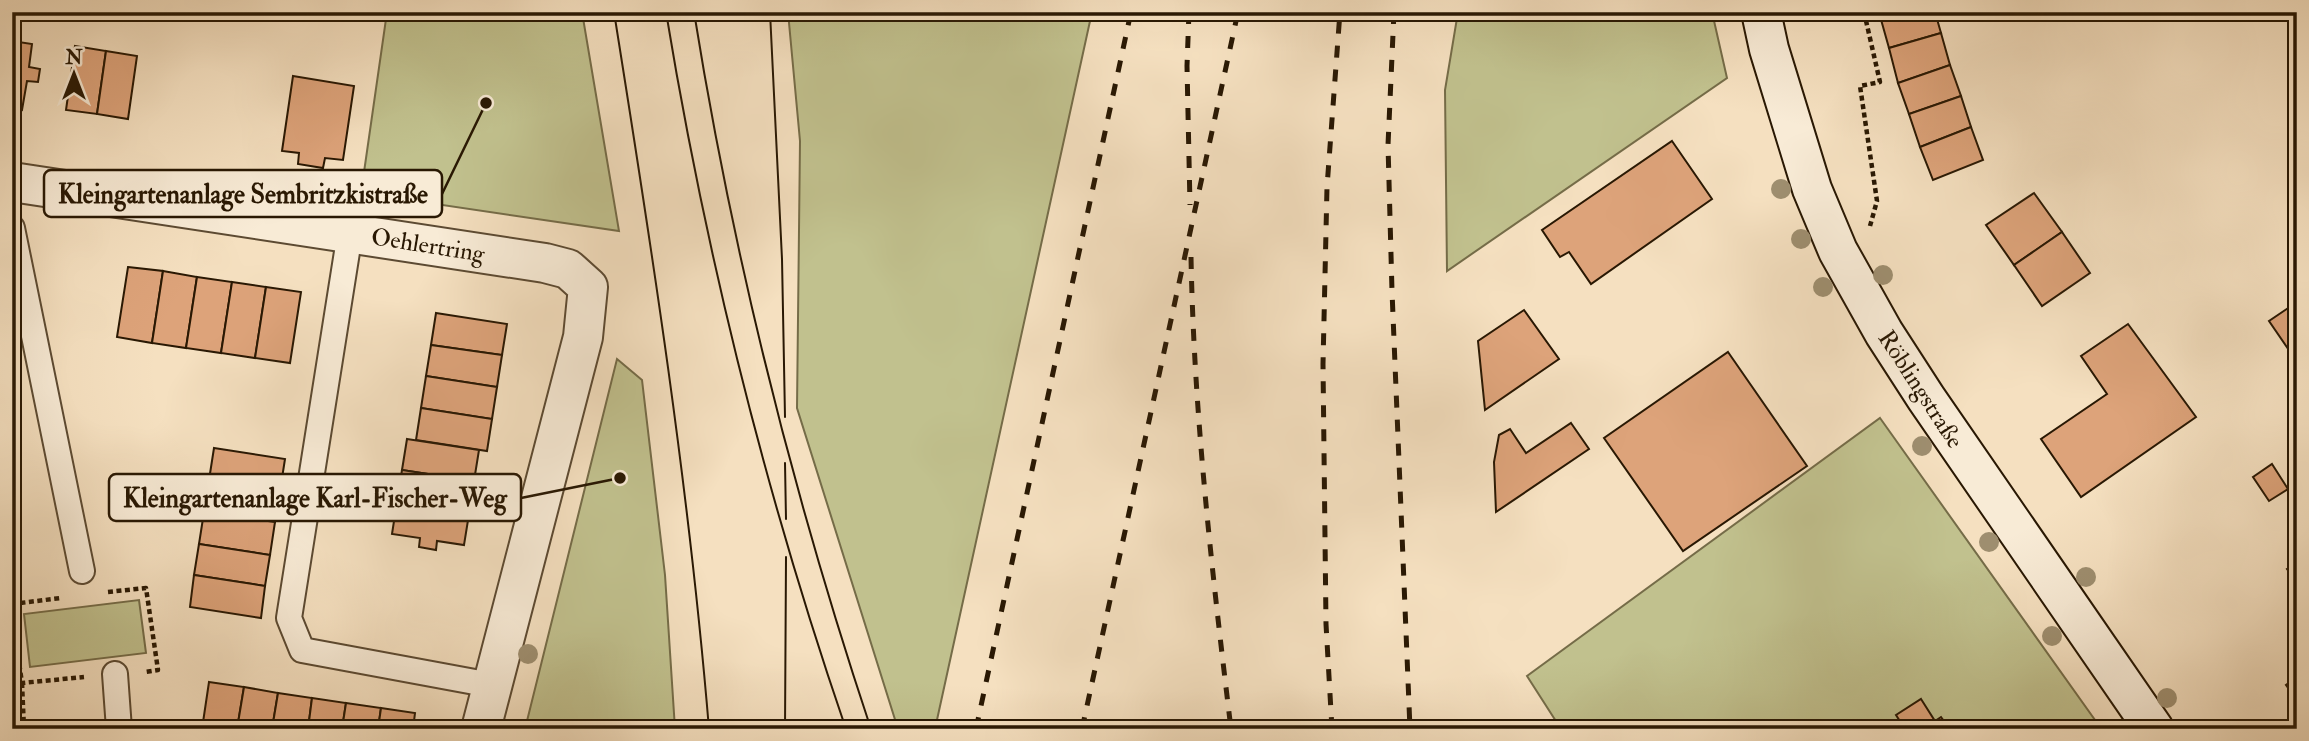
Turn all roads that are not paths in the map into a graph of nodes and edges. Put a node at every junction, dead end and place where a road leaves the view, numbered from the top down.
1 (1761, 12) edge
2 (12, 182) edge
3 (12, 228) edge
4 (350, 233) junction
5 (82, 571) dead end
6 (115, 674) road end
7 (491, 684) junction
8 (119, 729) edge
9 (481, 729) edge
10 (2154, 729) edge

1 - 10 street, Röblingstraße
2 - 4 street, Oehlertring
3 - 5 lane
4 - 7 lane
4 - 7 street, Oehlertring
6 - 8 lane
7 - 9 street

